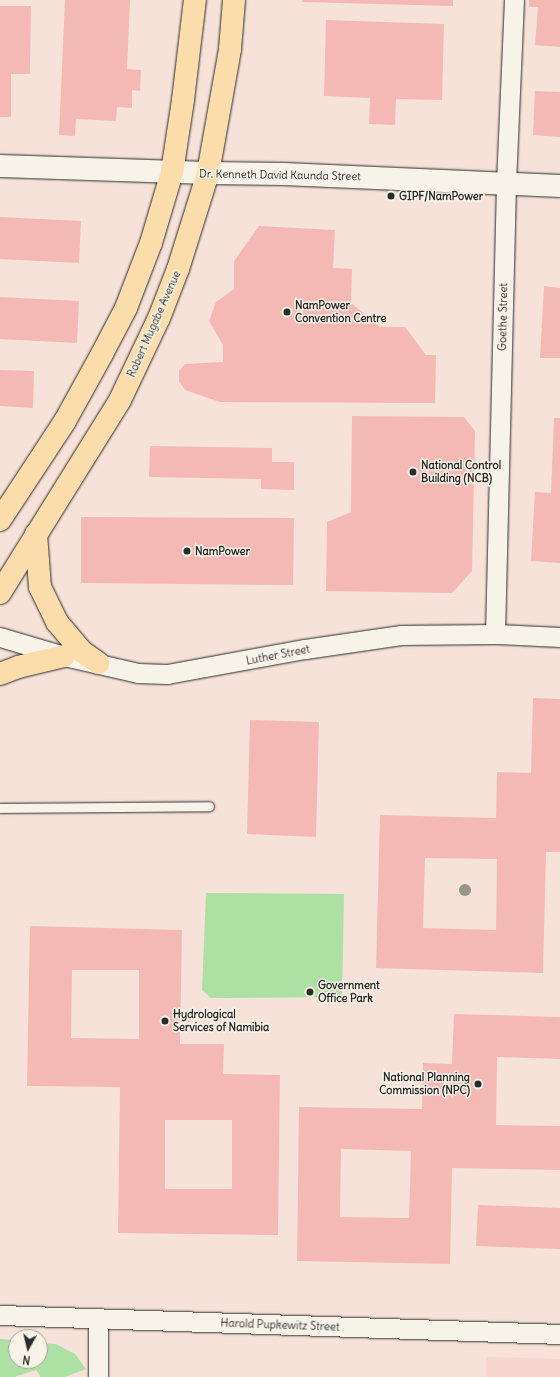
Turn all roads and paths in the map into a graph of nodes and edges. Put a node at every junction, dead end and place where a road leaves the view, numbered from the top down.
1 (195, 0) edge
2 (234, 0) edge
3 (514, 0) edge
4 (0, 166) edge
5 (172, 172) junction
6 (208, 173) junction
7 (506, 183) junction
8 (560, 186) edge
9 (0, 520) edge
10 (36, 534) junction
11 (0, 593) edge
12 (496, 634) junction
13 (0, 637) edge
14 (560, 637) edge
15 (64, 656) junction
16 (98, 663) junction
17 (0, 674) edge
18 (209, 806) dead end
19 (0, 808) edge
20 (0, 1315) edge
21 (98, 1319) junction
22 (560, 1334) edge
23 (98, 1377) edge

1 - 5 main road
2 - 6 main road, Robert Mugabe Avenue
3 - 7 street, Goethe Street
4 - 5 street, Dr. Kenneth David Kaunda Street
5 - 6 street, Dr. Kenneth David Kaunda Street
5 - 9 main road
6 - 7 street, Dr. Kenneth David Kaunda Street
6 - 10 main road, Robert Mugabe Avenue
7 - 8 street, Dr. Kenneth David Kaunda Street
7 - 12 street, Goethe Street
10 - 11 main road, Robert Mugabe Avenue
10 - 16 main road
12 - 14 street, Luther Street
12 - 16 street, Luther Street
13 - 15 street, Luther Street
15 - 16 street, Luther Street
15 - 17 main road
18 - 19 lane
20 - 21 street, Harold Pupkewitz Street
21 - 22 street, Harold Pupkewitz Street
21 - 23 street

